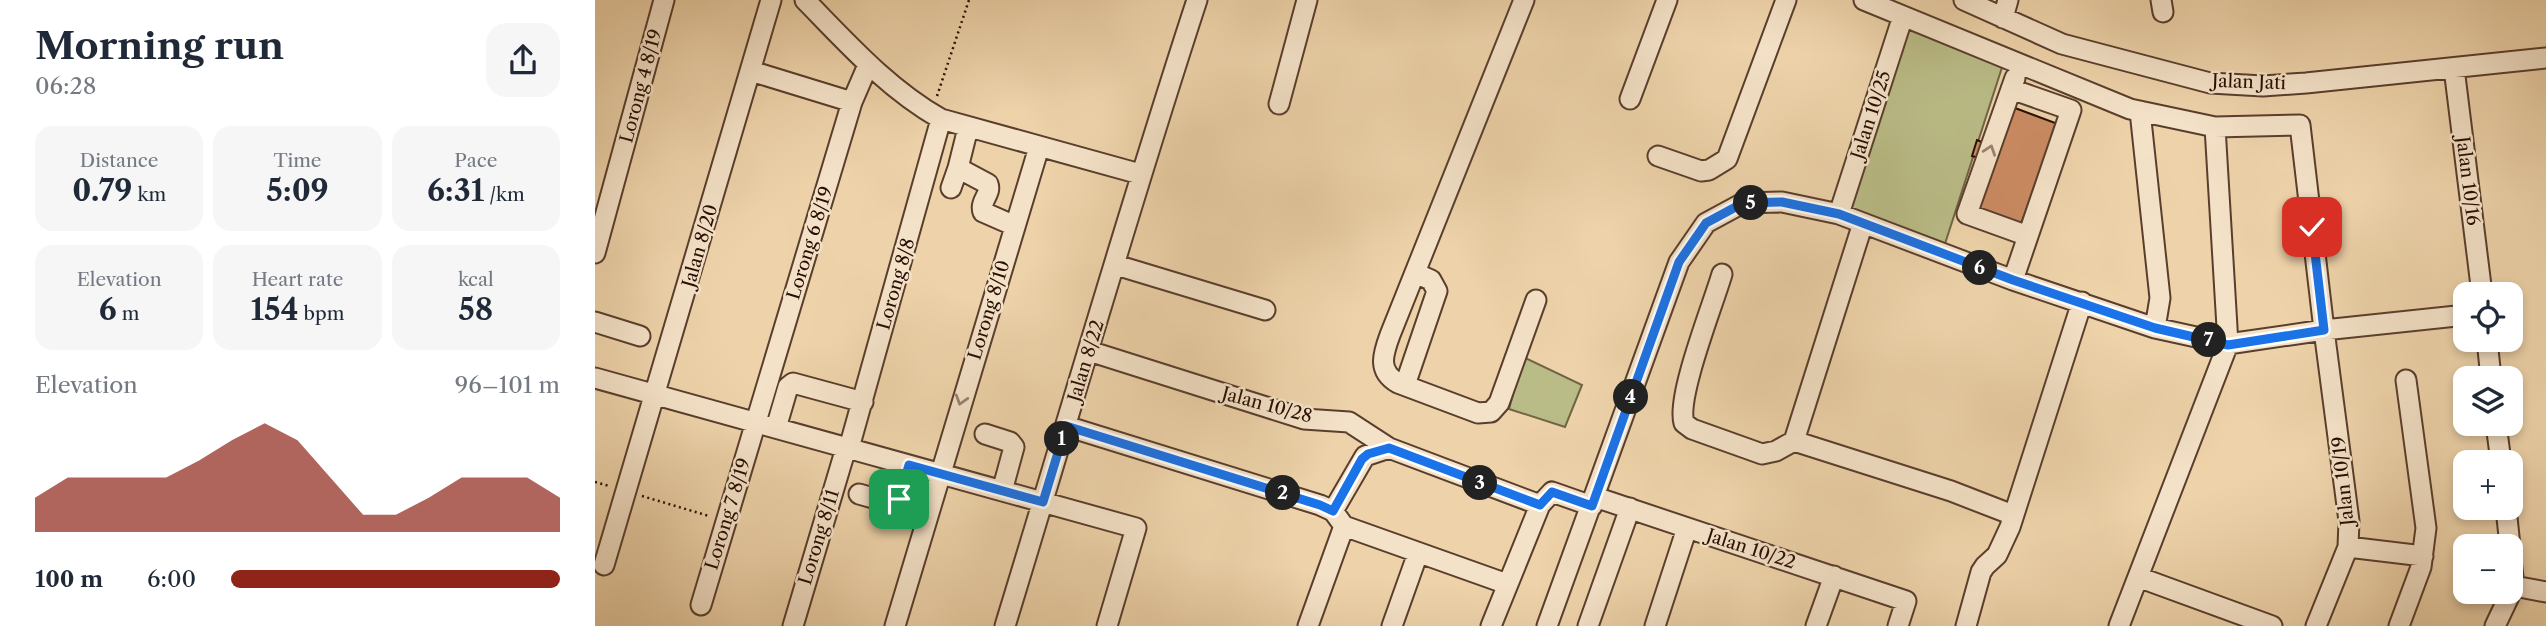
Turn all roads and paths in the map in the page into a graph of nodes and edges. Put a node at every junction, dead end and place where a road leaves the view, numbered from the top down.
1 (664, 0) edge
2 (771, 0) edge
3 (805, 0) edge
4 (969, 0) edge
5 (1197, 0) edge
6 (1307, 0) edge
7 (1524, 0) edge
8 (1667, 0) edge
9 (1786, 0) edge
10 (1864, 0) edge
11 (1965, 0) edge
12 (2005, 9) edge
13 (1903, 16) junction
14 (2546, 58) edge
15 (2019, 64) junction
16 (868, 65) junction
17 (2454, 68) junction
18 (751, 71) junction
19 (2011, 89) junction
20 (936, 99) dead end
21 (1630, 99) dead end
22 (852, 103) junction
23 (1279, 104) dead end
24 (2140, 111) junction
25 (941, 119) junction
26 (2215, 127) junction
27 (968, 128) junction
28 (1039, 147) junction
29 (1658, 156) dead end
30 (958, 168) junction
31 (1140, 174) junction
32 (951, 188) dead end
33 (1839, 214) junction
34 (1863, 223) junction
35 (1015, 226) junction
36 (2028, 236) junction
37 (595, 253) edge
38 (1116, 265) junction
39 (1415, 273) junction
40 (1722, 274) dead end
41 (2013, 280) junction
42 (2481, 282) edge
43 (1536, 300) dead end
44 (2082, 302) junction
45 (1265, 310) dead end
46 (2453, 316) edge
47 (595, 322) edge
48 (2155, 328) junction
49 (2324, 330) junction
50 (641, 337) dead end
51 (2228, 345) junction
52 (1089, 351) junction
53 (595, 378) edge
54 (2406, 380) dead end
55 (1405, 385) junction
56 (657, 395) junction
57 (863, 402) junction
58 (756, 423) junction
59 (1066, 426) junction
60 (776, 428) junction
61 (985, 434) dead end
62 (1794, 441) junction
63 (848, 448) junction
64 (1389, 448) junction
65 (909, 465) junction
66 (939, 473) junction
67 (595, 482) edge
68 (627, 491) junction
69 (1002, 491) junction
70 (859, 494) dead end
71 (1594, 501) junction
72 (1043, 502) junction
73 (1540, 505) junction
74 (1630, 508) junction
75 (2013, 515) junction
76 (1338, 518) junction
77 (726, 521) junction
78 (1687, 528) junction
79 (2348, 547) junction
80 (1418, 553) junction
81 (2423, 556) junction
82 (604, 565) dead end
83 (1833, 576) junction
84 (2138, 577) junction
85 (1507, 584) junction
86 (2523, 588) edge
87 (2546, 592) edge
88 (2505, 604) edge
89 (701, 605) dead end
90 (2264, 625) edge
91 (793, 626) edge
92 (895, 626) edge
93 (1005, 626) edge
94 (1107, 626) edge
95 (1308, 626) edge
96 (1392, 626) edge
97 (1491, 626) edge
98 (1547, 626) edge
99 (1588, 626) edge
100 (1655, 626) edge
101 (1816, 626) edge
102 (1898, 626) edge
103 (1966, 626) edge
104 (2119, 626) edge
105 (2316, 626) edge
106 (2399, 626) edge
107 (2495, 626) edge

1 - 37 street, Lorong 4 8/19
2 - 18 street, Jalan 8/20
3 - 16 street
4 - 20 path
5 - 31 street, Jalan 8/22
6 - 23 street
7 - 39 street
8 - 21 street
9 - 29 street
10 - 13 street
11 - 12 street, Jalan Jati
12 - 17 street, Jalan Jati
13 - 15 street
13 - 33 street, Jalan 10/25
14 - 17 street, Jalan Jati
15 - 19 street
15 - 24 street
16 - 22 street, Lorong 6 8/19
16 - 25 street
17 - 42 street, Jalan 10/16
18 - 22 street
18 - 56 street, Jalan 8/20
19 - 36 street
36 -> 19 street
22 - 58 street, Lorong 6 8/19
24 - 26 street
24 - 48 street
25 - 27 street
25 - 57 street, Lorong 8/8
26 - 49 street, Jalan 10/19
26 - 51 street
27 - 28 street
27 - 30 street
28 - 31 street
28 - 35 street, Lorong 8/10
30 - 32 street
30 - 35 street
31 - 38 street, Jalan 8/22
33 - 34 street
33 - 71 street
34 - 41 street
34 - 62 street
35 -> 66 street, Lorong 8/10
36 - 41 street
38 - 45 street
38 - 52 street, Jalan 8/22
39 - 55 street
39 - 55 street
40 - 62 street
41 - 44 street
43 - 55 street
44 - 48 street
44 - 75 street
46 - 49 street
47 - 50 street
48 - 51 street
49 - 51 street
49 - 79 street, Jalan 10/19
51 - 84 street
52 - 59 street, Jalan 8/22
52 - 64 street, Jalan 10/28
53 - 56 street
54 - 81 street
56 - 58 street
56 - 68 street, Jalan 8/20
57 - 60 street
57 - 63 street, Lorong 8/8
58 - 60 street
58 - 77 street, Lorong 7 8/19
59 - 72 street, Jalan 8/22
59 - 76 street
60 - 63 street
61 - 69 street
62 - 75 street
63 - 65 street
63 - 91 street, Lorong 8/11
64 - 73 street, Jalan 10/28
64 - 76 street
65 - 66 street
65 - 70 street
66 - 69 street
66 - 92 street
67 - 68 path
68 - 77 path
68 - 82 street, Jalan 8/20
69 - 72 street
71 - 73 street
71 - 74 street, Jalan 10/22
71 - 98 street
72 - 93 street, Jalan 8/22
72 - 94 street
73 - 85 street
74 - 78 street, Jalan 10/22
74 - 99 street
75 - 103 street
76 - 80 street
76 - 95 street
77 - 89 street, Lorong 7 8/19
78 - 83 street, Jalan 10/22
78 - 100 street
79 - 81 street
79 - 105 street, Jalan 10/19
80 - 85 street
80 - 96 street
81 - 106 street
83 - 101 street
83 - 102 street, Jalan 10/22
84 - 90 street
84 - 104 street
85 - 97 street
86 - 87 street
88 - 107 street

